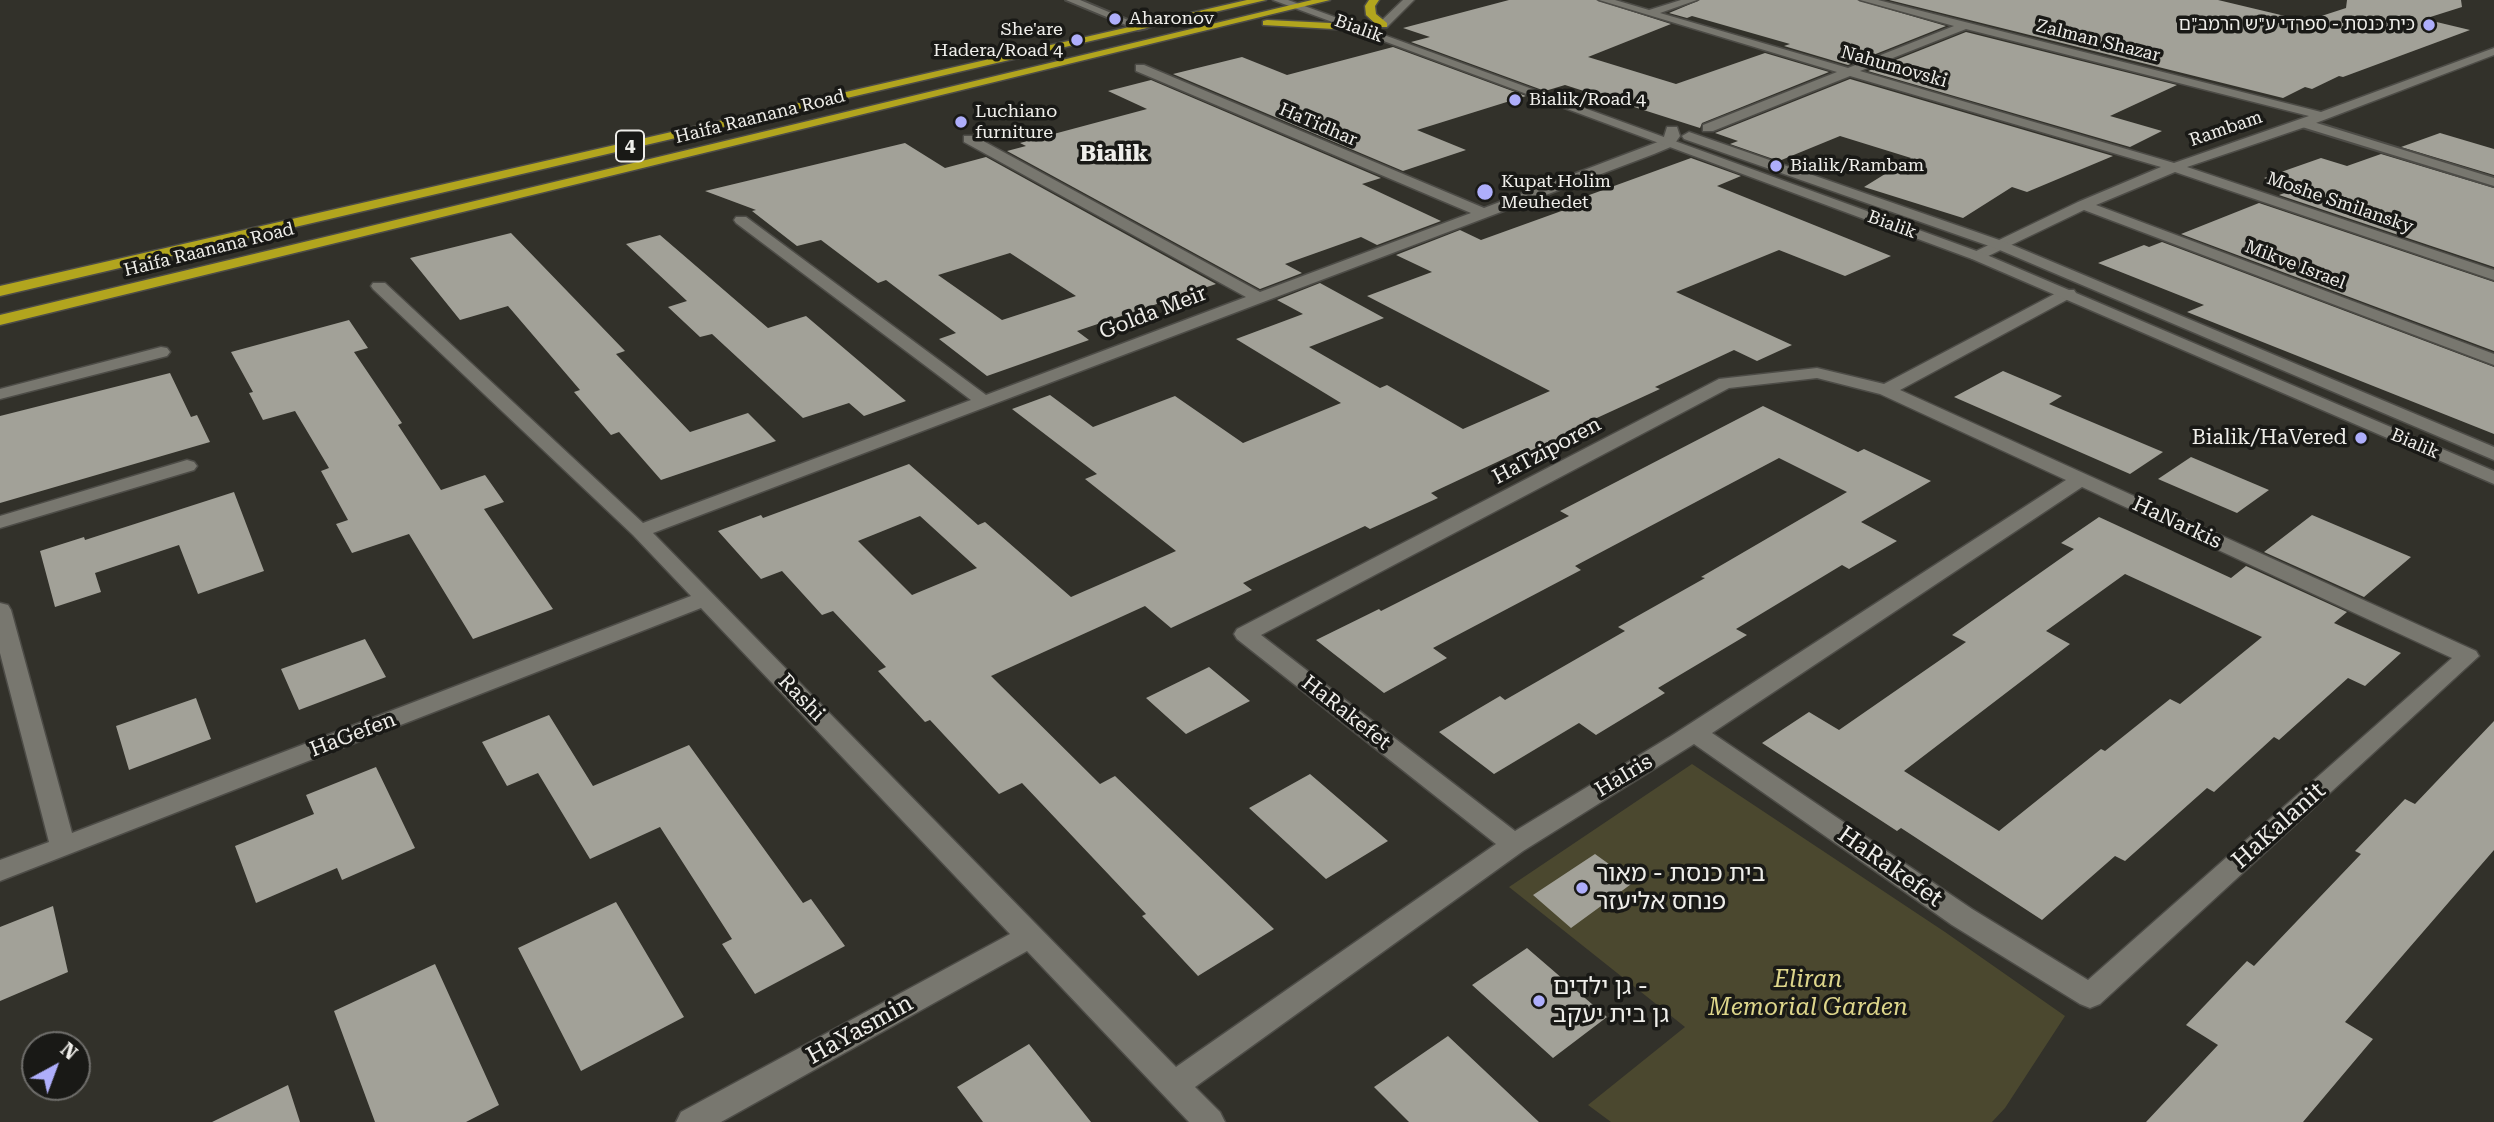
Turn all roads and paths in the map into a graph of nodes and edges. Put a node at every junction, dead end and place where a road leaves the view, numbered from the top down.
1 (1070, 0) edge
2 (1233, 0) edge
3 (1261, 0) edge
4 (1278, 0) edge
5 (1320, 0) edge
6 (1374, 0) edge
7 (1409, 0) edge
8 (1604, 0) edge
9 (1692, 0) edge
10 (1865, 0) edge
11 (1297, 7) junction
12 (1207, 13) junction
13 (1649, 13) junction
14 (1383, 25) junction
15 (1966, 25) junction
16 (1142, 27) junction
17 (1213, 27) junction
18 (1352, 27) junction
19 (2491, 55) edge
20 (1140, 68) dead end
21 (1850, 72) junction
22 (1553, 86) dead end
23 (2322, 116) junction
24 (2303, 123) junction
25 (1657, 124) dead end
26 (1708, 128) dead end
27 (1670, 136) junction
28 (969, 139) dead end
29 (2174, 167) junction
30 (2494, 181) edge
31 (2082, 205) junction
32 (1483, 213) junction
33 (741, 220) dead end
34 (2000, 245) junction
35 (1977, 256) junction
36 (2494, 275) edge
37 (379, 286) dead end
38 (0, 291) edge
39 (2068, 293) junction
40 (1259, 298) junction
41 (0, 320) edge
42 (161, 352) dead end
43 (2494, 360) edge
44 (1886, 390) junction
45 (0, 394) edge
46 (983, 401) junction
47 (2494, 454) edge
48 (187, 466) dead end
49 (2494, 478) edge
50 (2081, 479) junction
51 (0, 522) edge
52 (640, 531) junction
53 (706, 598) junction
54 (0, 610) edge
55 (1245, 634) joint
56 (2468, 656) joint
57 (1694, 732) junction
58 (1514, 844) junction
59 (62, 847) junction
60 (0, 871) edge
61 (1028, 937) junction
62 (2090, 996) joint
63 (1174, 1085) junction
64 (692, 1122) edge
65 (1209, 1122) edge

1 - 16 lane
2 - 12 highway
3 - 12 highway, Haifa Raanana Road / 4
4 - 11 street, Bialik
5 - 11 highway, Haifa Raanana Road / 4
5 - 14 street, Bialik
6 - 14 highway
7 - 14 street
8 - 13 street, Nahumovski
9 - 13 street
10 - 15 street, Zalman Shazar
11 - 17 highway, Haifa Raanana Road / 4
11 - 18 street, Bialik
12 - 16 highway, Haifa Raanana Road / 4
13 - 21 street, Nahumovski
14 - 22 street, Bialik
15 - 21 street
15 - 23 street, Zalman Shazar
16 - 38 highway, Haifa Raanana Road / 4
17 - 18 highway
17 - 41 highway, Haifa Raanana Road / 4
18 - 27 street, Bialik
19 - 23 street, Rambam
20 - 32 street, HaTidhar
21 - 26 street
21 - 29 street, Nahumovski
23 - 24 street, Rambam
24 - 29 street, Rambam
24 - 30 lane
25 - 27 street, Bialik
27 - 32 street, Golda Meir
27 - 34 street, Bialik
27 - 35 street, Bialik
28 - 40 street
29 - 31 street, Rambam
29 - 36 street, Moshe Smilansky
31 - 34 street, Rambam
31 - 43 street, Mikve Israel
32 - 40 street, Golda Meir
33 - 46 street
34 - 35 street, Rambam
34 - 47 street, Bialik
35 - 39 street, Bialik
37 - 52 street, Rashi
39 - 44 street
39 - 49 street, Bialik
40 - 46 street, Golda Meir
42 - 45 street
44 - 50 street, HaNarkis
44 - 55 street, HaTziporen
46 - 52 street, Golda Meir
48 - 51 street
50 - 56 street, HaNarkis
50 - 57 street, HaIris
52 - 53 street, Rashi
53 - 59 street, HaGefen
53 - 61 street, Rashi
54 - 59 street
55 - 58 street, HaRakefet
56 - 62 street, HaKalanit
57 - 58 street, HaIris
57 - 62 street, HaRakefet
58 - 63 street, HaIris
59 - 60 street, HaGefen
61 - 63 street, Rashi
61 - 64 street, HaYasmin
63 - 65 street, Rashi

